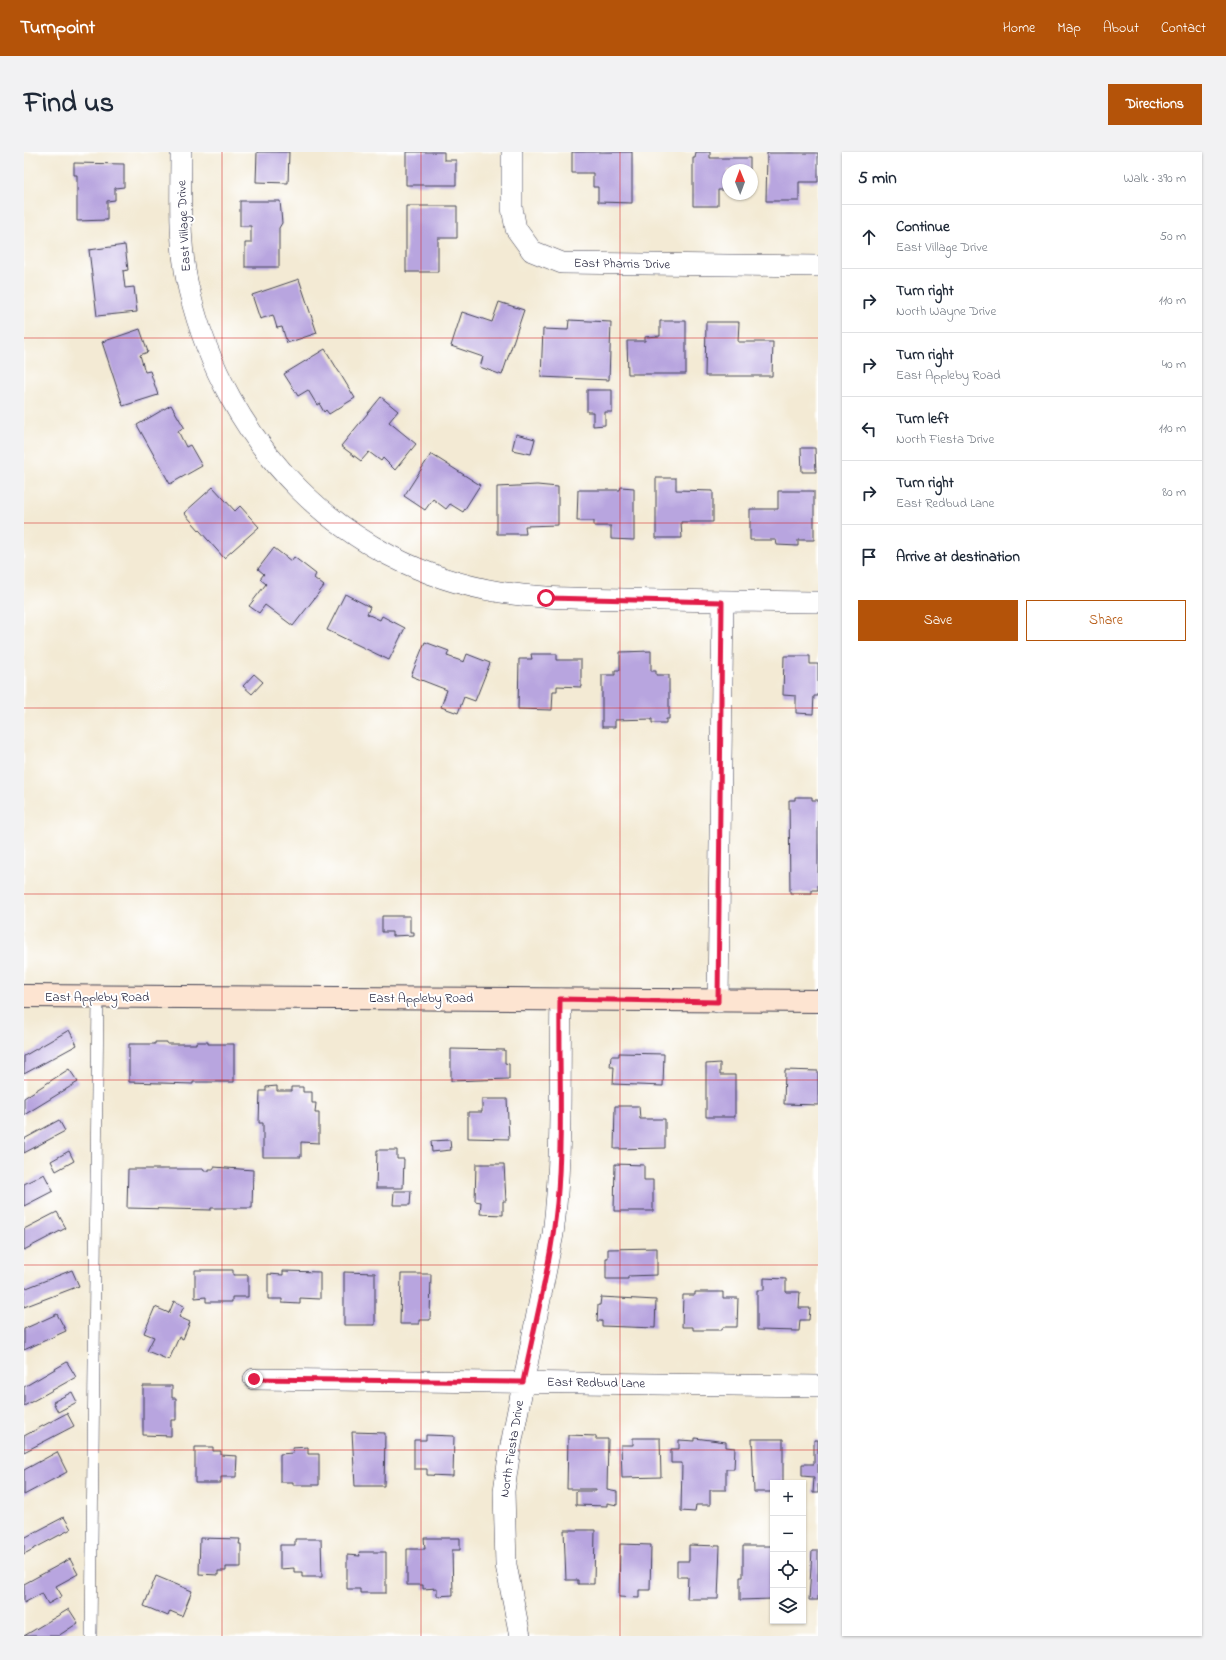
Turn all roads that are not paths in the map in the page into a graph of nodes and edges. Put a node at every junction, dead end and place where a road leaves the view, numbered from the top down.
1 (181, 152) edge
2 (512, 152) edge
3 (818, 266) edge
4 (722, 602) junction
5 (818, 602) edge
6 (24, 996) edge
7 (98, 997) junction
8 (560, 999) junction
9 (818, 1001) edge
10 (718, 1002) junction
11 (254, 1379) dead end
12 (523, 1382) junction
13 (818, 1386) edge
14 (91, 1636) edge
15 (520, 1636) edge

1 - 4 street, East Village Drive
2 - 3 street, East Pharris Drive
4 - 5 street, East Village Drive
4 - 10 street
6 - 7 street, East Appleby Road
7 - 8 street, East Appleby Road
7 - 14 lane
8 - 10 street, East Appleby Road
8 - 12 street, North Fiesta Drive
9 - 10 street, East Appleby Road
11 - 12 street, East Redbud Lane
12 - 13 street, East Redbud Lane
12 - 15 street, North Fiesta Drive

